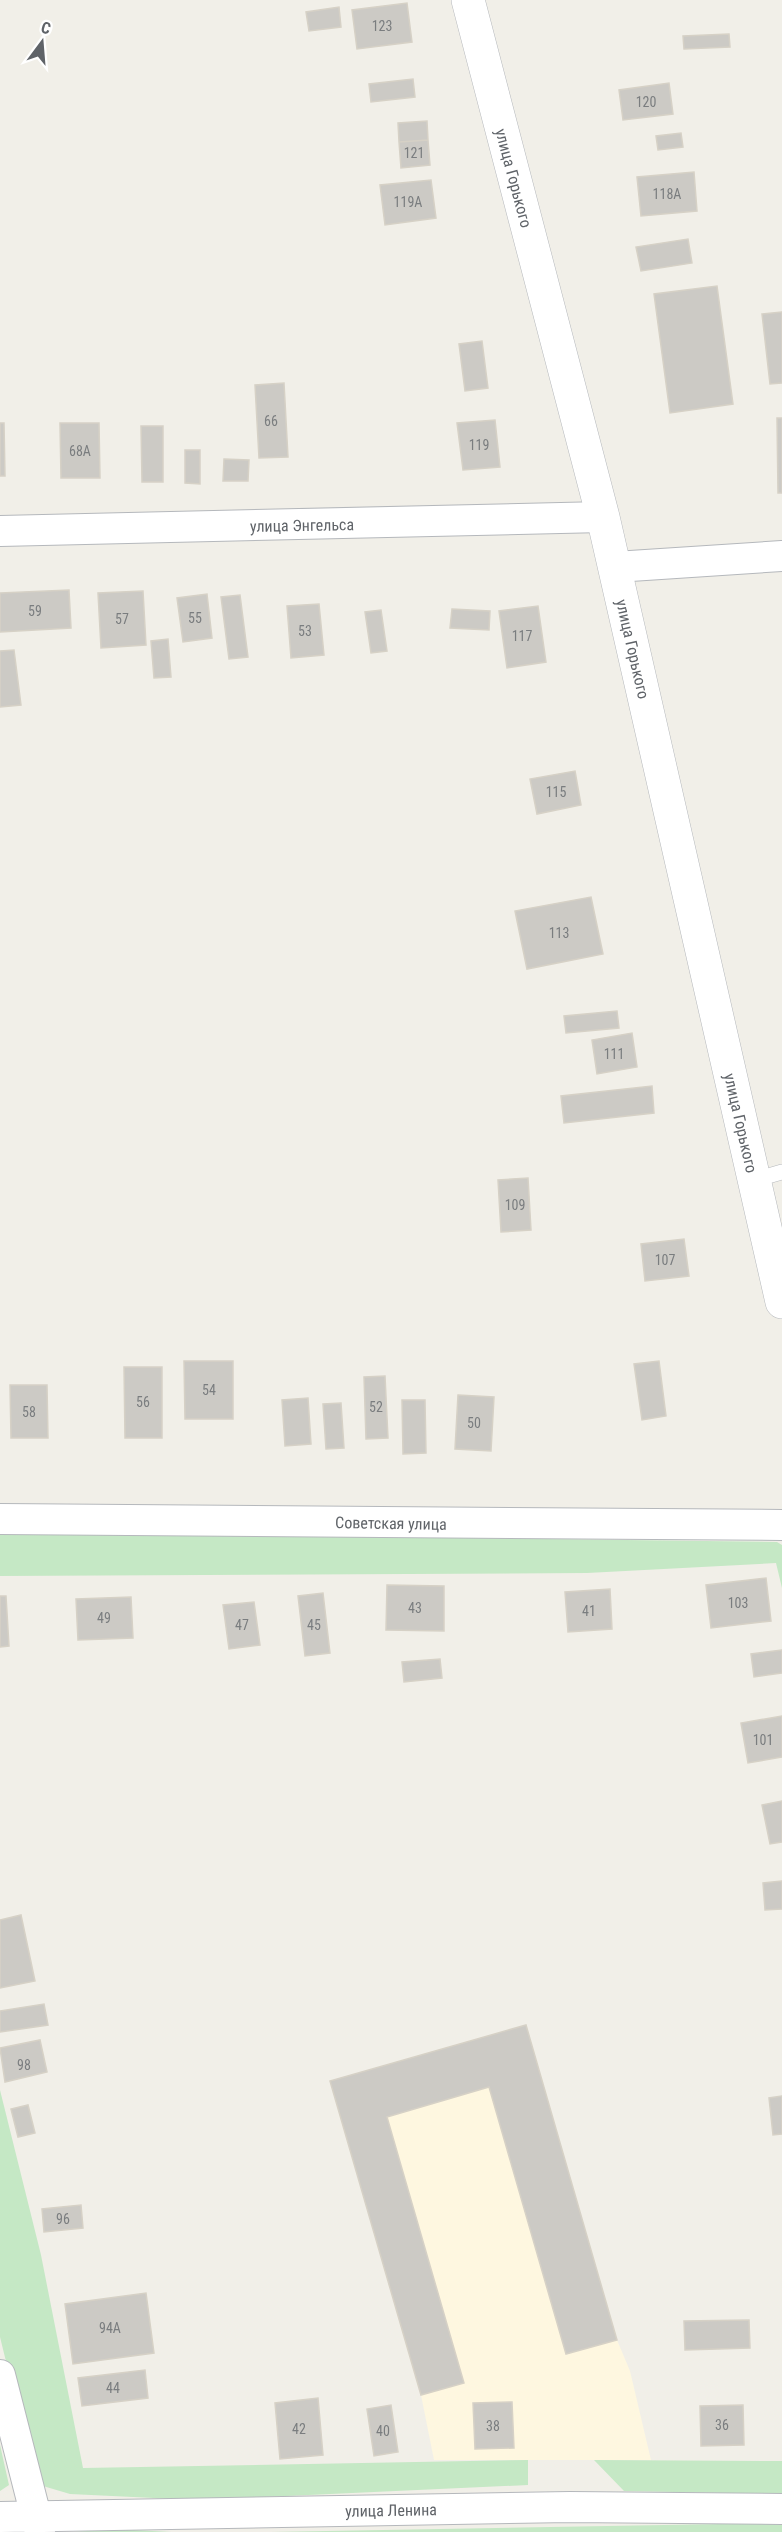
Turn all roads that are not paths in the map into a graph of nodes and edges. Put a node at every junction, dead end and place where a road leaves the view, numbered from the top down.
1 (468, 0) edge
2 (603, 517) junction
3 (0, 531) edge
4 (782, 555) edge
5 (615, 567) junction
6 (768, 1176) edge
7 (782, 1302) edge
8 (0, 1519) edge
9 (782, 1525) edge
10 (0, 2375) edge
11 (782, 2509) edge
12 (0, 2517) edge
13 (38, 2524) edge

1 - 2 street, улица Горького
2 - 3 street, улица Энгельса
2 - 5 street, улица Горького
4 - 5 street
5 - 6 street, улица Горького
6 - 7 street, улица Горького
8 - 9 street, Советская улица
10 - 13 street
11 - 13 street, улица Ленина
12 - 13 street, улица Ленина

